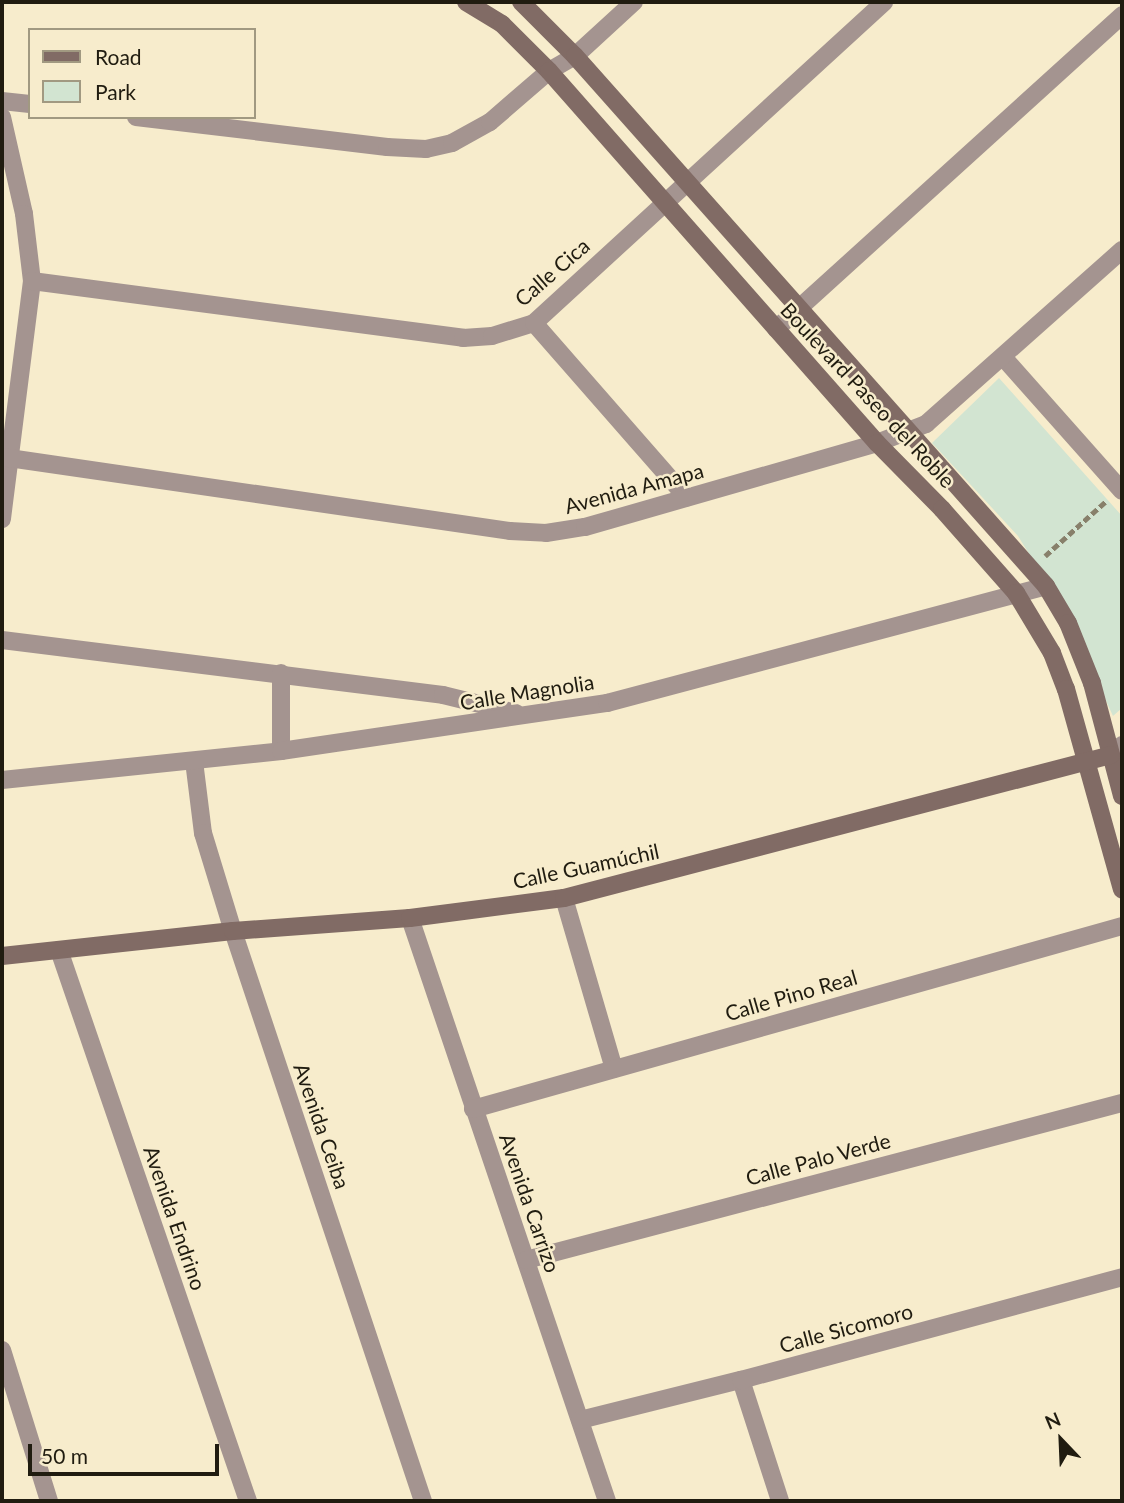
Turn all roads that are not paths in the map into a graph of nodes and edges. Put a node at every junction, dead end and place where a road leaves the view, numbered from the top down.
1 (466, 2) edge
2 (521, 2) edge
3 (634, 2) edge
4 (884, 2) edge
5 (1122, 15) edge
6 (575, 56) junction
7 (549, 71) junction
8 (2, 101) edge
9 (28, 104) edge
10 (2, 117) edge
11 (152, 119) edge
12 (687, 183) junction
13 (664, 203) junction
14 (1122, 250) edge
15 (32, 281) junction
16 (800, 309) junction
17 (534, 323) junction
18 (776, 329) junction
19 (1003, 357) junction
20 (908, 433) junction
21 (877, 443) junction
22 (5, 458) edge
23 (1121, 489) edge
24 (687, 498) junction
25 (2, 519) edge
26 (1046, 586) junction
27 (1016, 593) junction
28 (2, 640) edge
29 (281, 673) junction
30 (526, 716) junction
31 (1117, 750) edge
32 (281, 751) junction
33 (194, 761) junction
34 (1087, 764) junction
35 (2, 780) edge
36 (1122, 796) edge
37 (1122, 889) edge
38 (564, 898) junction
39 (411, 918) junction
40 (1122, 926) edge
41 (233, 931) junction
42 (59, 950) junction
43 (2, 956) edge
44 (614, 1069) junction
45 (1122, 1103) edge
46 (473, 1109) junction
47 (526, 1260) junction
48 (1122, 1277) edge
49 (2, 1350) edge
50 (741, 1380) junction
51 (580, 1420) junction
52 (49, 1501) edge
53 (248, 1501) edge
54 (423, 1501) edge
55 (607, 1501) edge
56 (780, 1501) edge

1 - 7 street, Boulevard Paseo del Roble
2 - 6 street, Boulevard Paseo del Roble
3 - 6 street
4 - 12 street, Calle Cica
5 - 16 street
6 - 7 street
6 - 12 street, Boulevard Paseo del Roble
7 - 11 street
7 - 13 street, Boulevard Paseo del Roble
8 - 9 street
10 - 15 street
12 - 13 street, Calle Cica
12 - 16 street, Boulevard Paseo del Roble
13 - 17 street, Calle Cica
13 - 18 street, Boulevard Paseo del Roble
14 - 19 street, Avenida Amapa
15 - 17 street, Calle Cica
15 - 22 street
16 - 18 street
16 - 20 street, Boulevard Paseo del Roble
17 - 24 street
18 - 21 street, Boulevard Paseo del Roble
19 - 20 street, Avenida Amapa
19 - 23 street
20 - 21 street, Avenida Amapa
20 - 26 street, Boulevard Paseo del Roble
21 - 24 street, Avenida Amapa
21 - 27 street, Boulevard Paseo del Roble
22 - 24 street, Avenida Amapa
22 - 25 street
26 - 27 street, Calle Magnolia
26 - 31 street, Boulevard Paseo del Roble
27 - 30 street, Calle Magnolia
27 - 34 street, Boulevard Paseo del Roble
28 - 29 street
29 - 30 street
29 - 32 street
30 - 32 street, Calle Magnolia
31 - 34 street, Calle Guamúchil
31 - 36 street, Boulevard Paseo del Roble
32 - 33 street, Calle Magnolia
33 - 35 street, Calle Magnolia
33 - 41 street, Avenida Ceiba
34 - 37 street, Boulevard Paseo del Roble
34 - 38 street, Calle Guamúchil
38 - 39 street, Calle Guamúchil
38 - 44 street
39 - 41 street, Calle Guamúchil
39 - 46 street, Avenida Carrizo
40 - 44 street, Calle Pino Real
41 - 42 street, Calle Guamúchil
41 - 54 street, Avenida Ceiba
42 - 43 street, Calle Guamúchil
42 - 53 street, Avenida Endrino
44 - 46 street, Calle Pino Real
45 - 47 street, Calle Palo Verde
46 - 47 street, Avenida Carrizo
47 - 51 street, Avenida Carrizo
48 - 50 street, Calle Sicomoro
49 - 52 street
50 - 51 street, Calle Sicomoro
50 - 56 street
51 - 55 street, Avenida Carrizo

